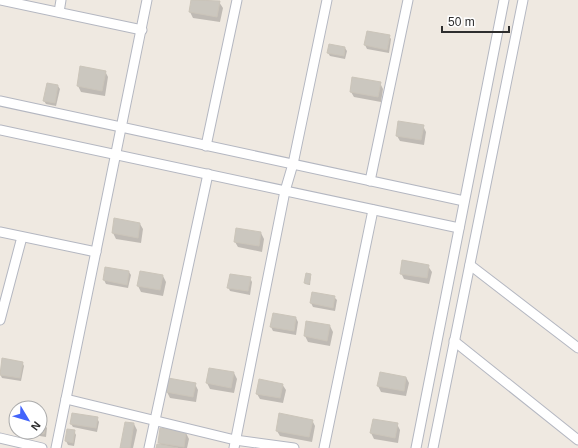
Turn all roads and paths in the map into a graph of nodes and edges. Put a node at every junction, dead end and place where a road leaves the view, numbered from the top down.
1 (0, 0) edge
2 (61, 0) edge
3 (147, 0) edge
4 (236, 0) edge
5 (327, 0) edge
6 (408, 0) edge
7 (504, 0) edge
8 (523, 0) edge
9 (58, 12) junction
10 (142, 30) junction
11 (0, 101) edge
12 (122, 127) junction
13 (0, 130) edge
14 (206, 146) junction
15 (115, 154) junction
16 (293, 164) junction
17 (208, 174) junction
18 (370, 181) junction
19 (285, 191) junction
20 (464, 201) junction
21 (373, 210) junction
22 (459, 228) junction
23 (0, 232) edge
24 (22, 237) junction
25 (96, 252) junction
26 (470, 265) junction
27 (0, 320) edge
28 (454, 341) junction
29 (578, 348) edge
30 (66, 399) junction
31 (155, 420) junction
32 (0, 438) edge
33 (578, 440) edge
34 (235, 444) edge
35 (42, 448) edge
36 (56, 448) edge
37 (149, 448) edge
38 (294, 448) edge
39 (324, 448) edge
40 (416, 448) edge
41 (433, 448) edge

1 - 9 street
2 - 9 street
3 - 10 street
4 - 14 street
5 - 16 street
6 - 18 street
7 - 20 street
8 - 26 street
9 - 10 street
10 - 12 street
11 - 12 street
12 - 14 street
12 - 15 street
13 - 15 street
14 - 16 street
15 - 17 street
15 - 25 street
16 - 18 street
16 - 19 street
17 - 19 street
17 - 31 street
18 - 20 street
19 - 21 street
19 - 34 street
20 - 22 street
21 - 22 street
21 - 39 street
22 - 40 street
23 - 24 street
24 - 25 street
24 - 27 street
25 - 30 street
26 - 28 street
26 - 29 street
28 - 33 street
28 - 41 street
30 - 31 street
30 - 36 street
31 - 34 street
31 - 37 street
32 - 35 street
34 - 38 street

